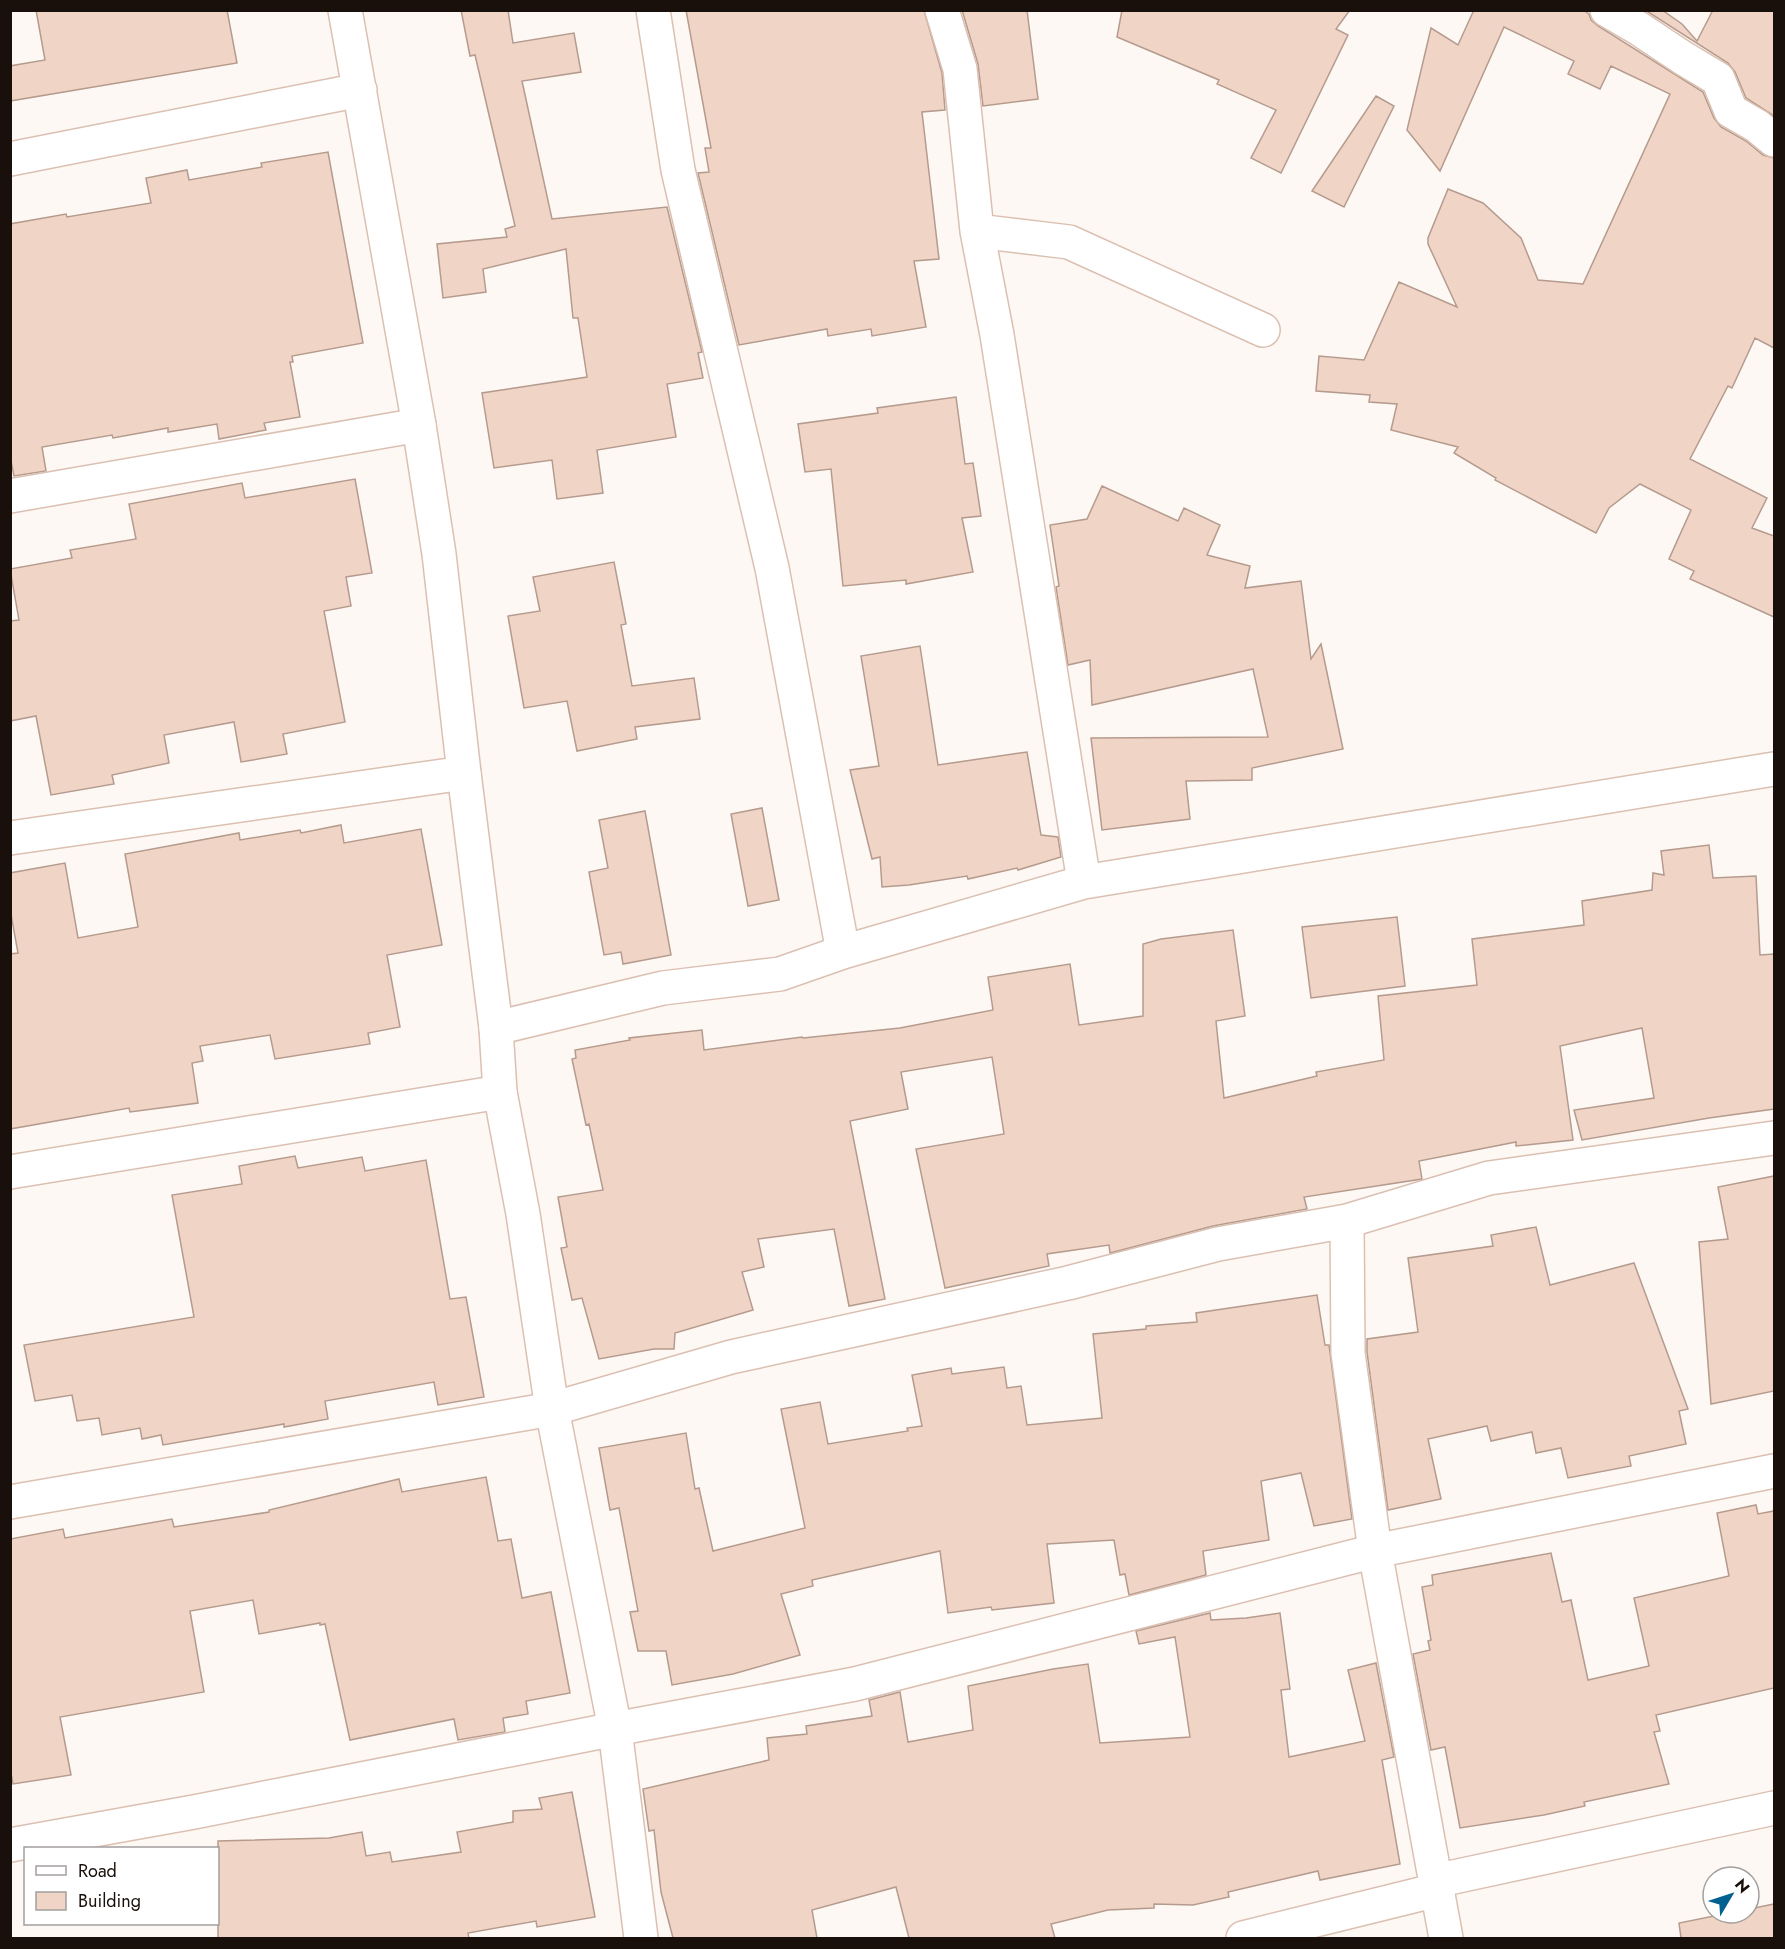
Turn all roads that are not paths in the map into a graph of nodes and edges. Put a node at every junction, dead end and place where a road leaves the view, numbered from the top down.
1 (345, 10) edge
2 (653, 10) edge
3 (942, 10) edge
4 (1608, 10) edge
5 (360, 90) junction
6 (1774, 140) edge
7 (10, 159) edge
8 (977, 231) junction
9 (1263, 330) dead end
10 (419, 425) junction
11 (10, 496) edge
12 (1774, 769) edge
13 (464, 773) junction
14 (10, 838) edge
15 (1084, 882) junction
16 (843, 952) junction
17 (496, 1028) junction
18 (500, 1092) junction
19 (1774, 1138) edge
20 (10, 1172) edge
21 (1347, 1221) junction
22 (552, 1409) junction
23 (1774, 1471) edge
24 (10, 1502) edge
25 (1375, 1551) junction
26 (615, 1729) junction
27 (1774, 1808) edge
28 (10, 1845) edge
29 (1436, 1886) junction
30 (641, 1938) edge
31 (1243, 1938) edge
32 (1446, 1938) edge

1 - 5 street
2 - 16 street
3 - 8 street
4 - 6 street
5 - 7 street
5 - 10 street
8 - 9 street
8 - 15 street
10 - 11 street
10 - 13 street
12 - 15 street
13 - 14 street
13 - 17 street
15 - 16 street
16 - 17 street
17 - 18 street
18 - 20 street
18 - 22 street
19 - 21 street
21 - 22 street
21 - 25 street
22 - 24 street
22 - 26 street
23 - 25 street
25 - 26 street
25 - 29 street
26 - 28 street
26 - 30 street
27 - 29 street
29 - 31 street
29 - 32 street

